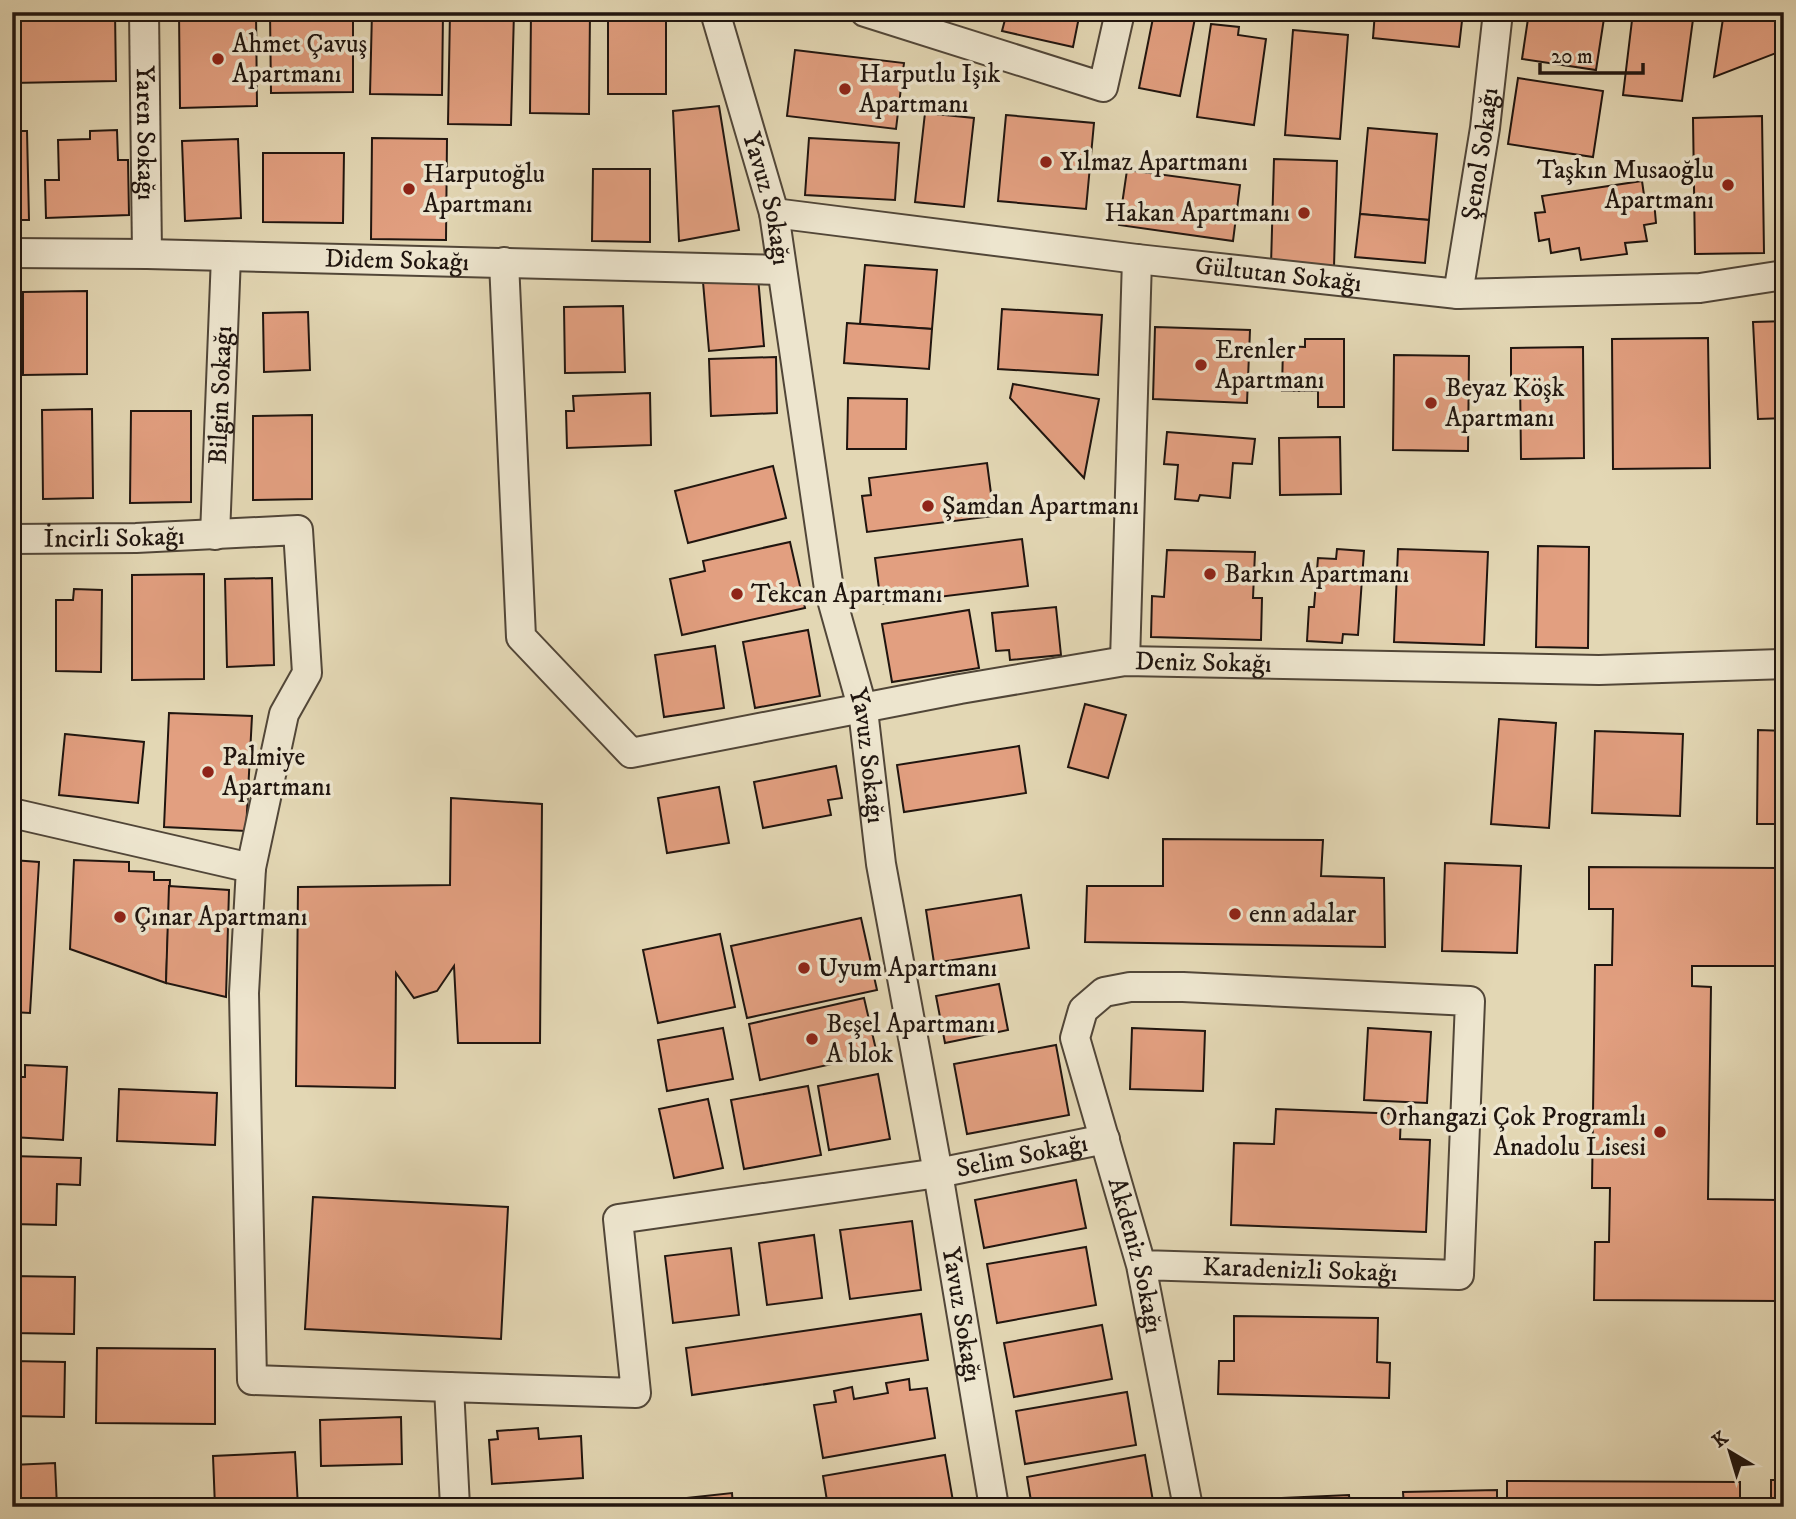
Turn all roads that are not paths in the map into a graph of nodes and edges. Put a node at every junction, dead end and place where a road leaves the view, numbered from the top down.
1 (144, 12) edge
2 (715, 12) edge
3 (865, 12) edge
4 (1120, 12) edge
5 (1498, 12) edge
6 (774, 213) junction
7 (12, 253) edge
8 (147, 254) junction
9 (226, 256) junction
10 (1137, 259) junction
11 (504, 262) junction
12 (781, 270) junction
13 (1784, 275) edge
14 (1458, 294) junction
15 (215, 535) junction
16 (12, 539) edge
17 (1125, 661) junction
18 (1784, 664) edge
19 (863, 710) junction
20 (12, 813) edge
21 (251, 868) junction
22 (1105, 1139) junction
23 (939, 1173) junction
24 (1141, 1265) junction
25 (1458, 1275) joint
26 (449, 1387) junction
27 (455, 1507) edge
28 (994, 1507) edge
29 (1188, 1507) edge

1 - 8 street, Yaren Sokağı
2 - 6 street, Yavuz Sokağı
3 - 4 street
5 - 14 street, Şenol Sokağı
6 - 10 street, Gültutan Sokağı
6 - 12 street, Yavuz Sokağı
7 - 8 street, Didem Sokağı
8 - 9 street, Didem Sokağı
9 - 11 street, Didem Sokağı
9 - 15 street, Bilgin Sokağı
10 - 14 street, Gültutan Sokağı
10 - 17 street
11 - 12 street, Didem Sokağı
11 - 19 street, Deniz Sokağı
12 - 19 street, Yavuz Sokağı
13 - 14 street, Gültutan Sokağı
15 - 16 street, İncirli Sokağı
15 - 21 street, İncirli Sokağı
17 - 18 street, Deniz Sokağı
17 - 19 street, Deniz Sokağı
19 - 23 street, Yavuz Sokağı
20 - 21 street
21 - 26 street
22 - 23 street, Selim Sokağı
22 - 24 street, Akdeniz Sokağı
22 - 25 street, Akdeniz Sokağı
23 - 26 street, Selim Sokağı
23 - 28 street, Yavuz Sokağı
24 - 25 street, Karadenizli Sokağı
24 - 29 street, Akdeniz Sokağı
26 - 27 street

